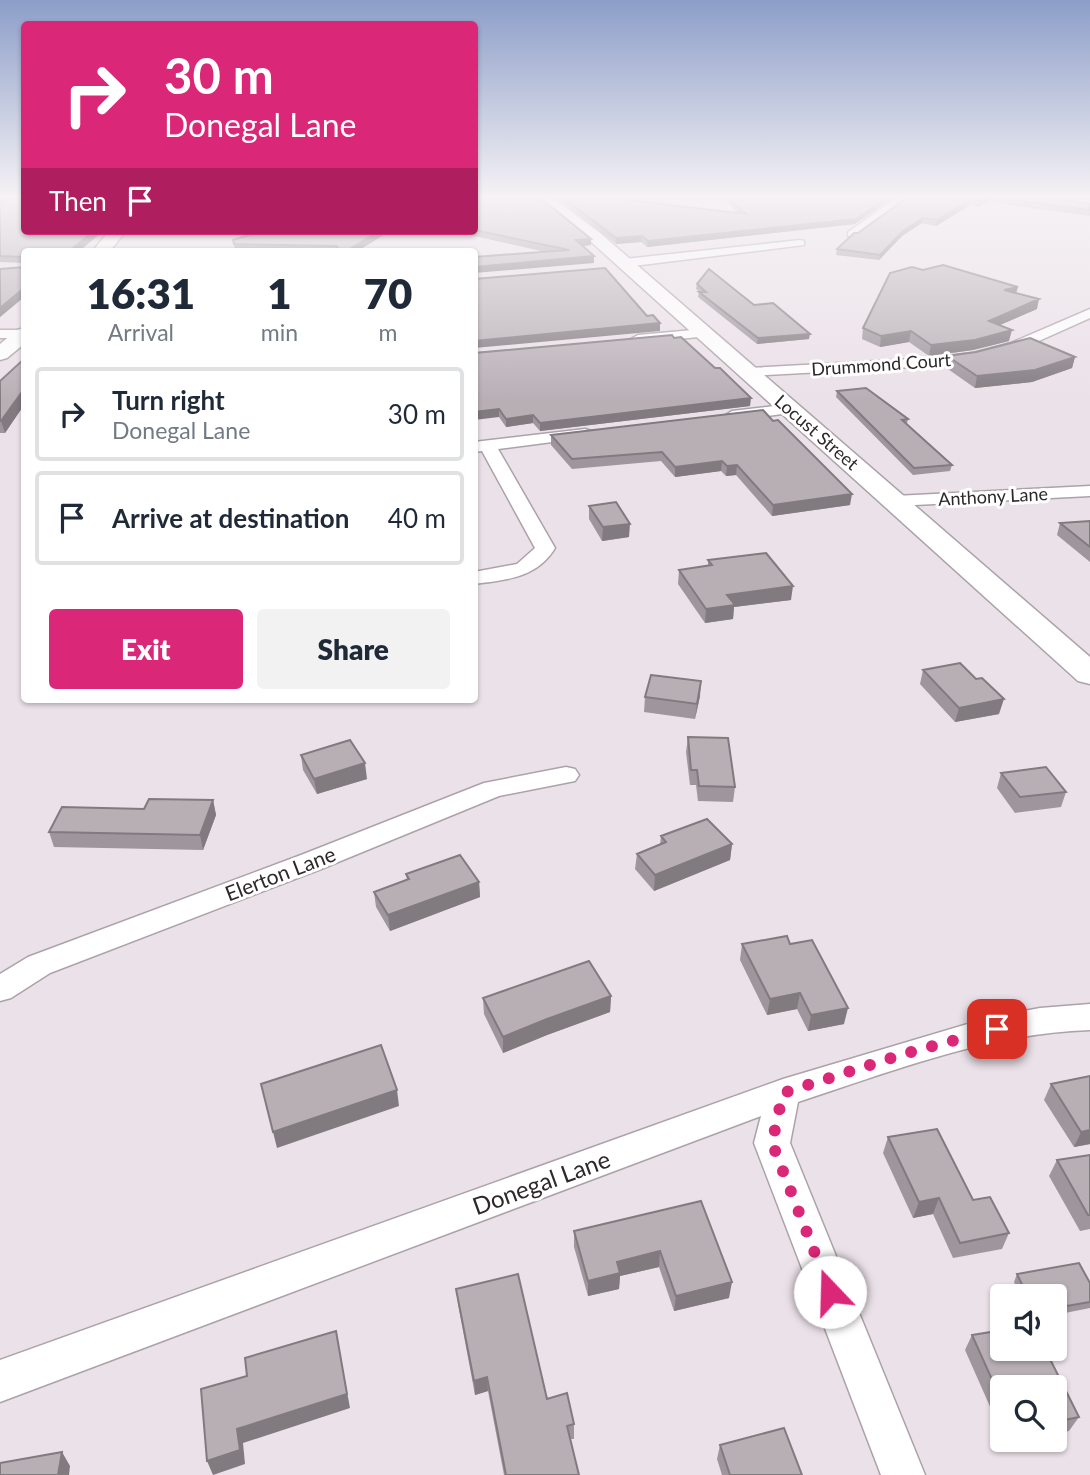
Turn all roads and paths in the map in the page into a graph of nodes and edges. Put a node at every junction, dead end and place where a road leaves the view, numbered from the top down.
1 (631, 264) edge
2 (622, 265) joint
3 (1090, 304) edge
4 (704, 333) junction
5 (0, 334) edge
6 (21, 334) edge
7 (21, 336) edge
8 (623, 341) edge
9 (0, 354) edge
10 (749, 372) junction
11 (791, 409) junction
12 (722, 417) edge
13 (598, 432) edge
14 (481, 447) edge
15 (1090, 491) edge
16 (895, 500) junction
17 (478, 577) edge
18 (1090, 674) edge
19 (566, 775) dead end
20 (0, 989) edge
21 (1090, 1017) edge
22 (783, 1093) junction
23 (0, 1381) edge
24 (903, 1475) edge

1 - 2 street
2 - 4 main road, Locust Street
3 - 10 street, Drummond Court
4 - 8 street
4 - 10 main road, Locust Street
5 - 6 street
7 - 9 main road
10 - 11 main road, Locust Street
11 - 12 street
11 - 16 main road, Locust Street
13 - 14 street
14 - 17 street
15 - 16 street, Anthony Lane
16 - 18 main road, Locust Street
19 - 20 street, Elerton Lane
21 - 22 street, Donegal Lane
22 - 23 street, Donegal Lane
22 - 24 street

